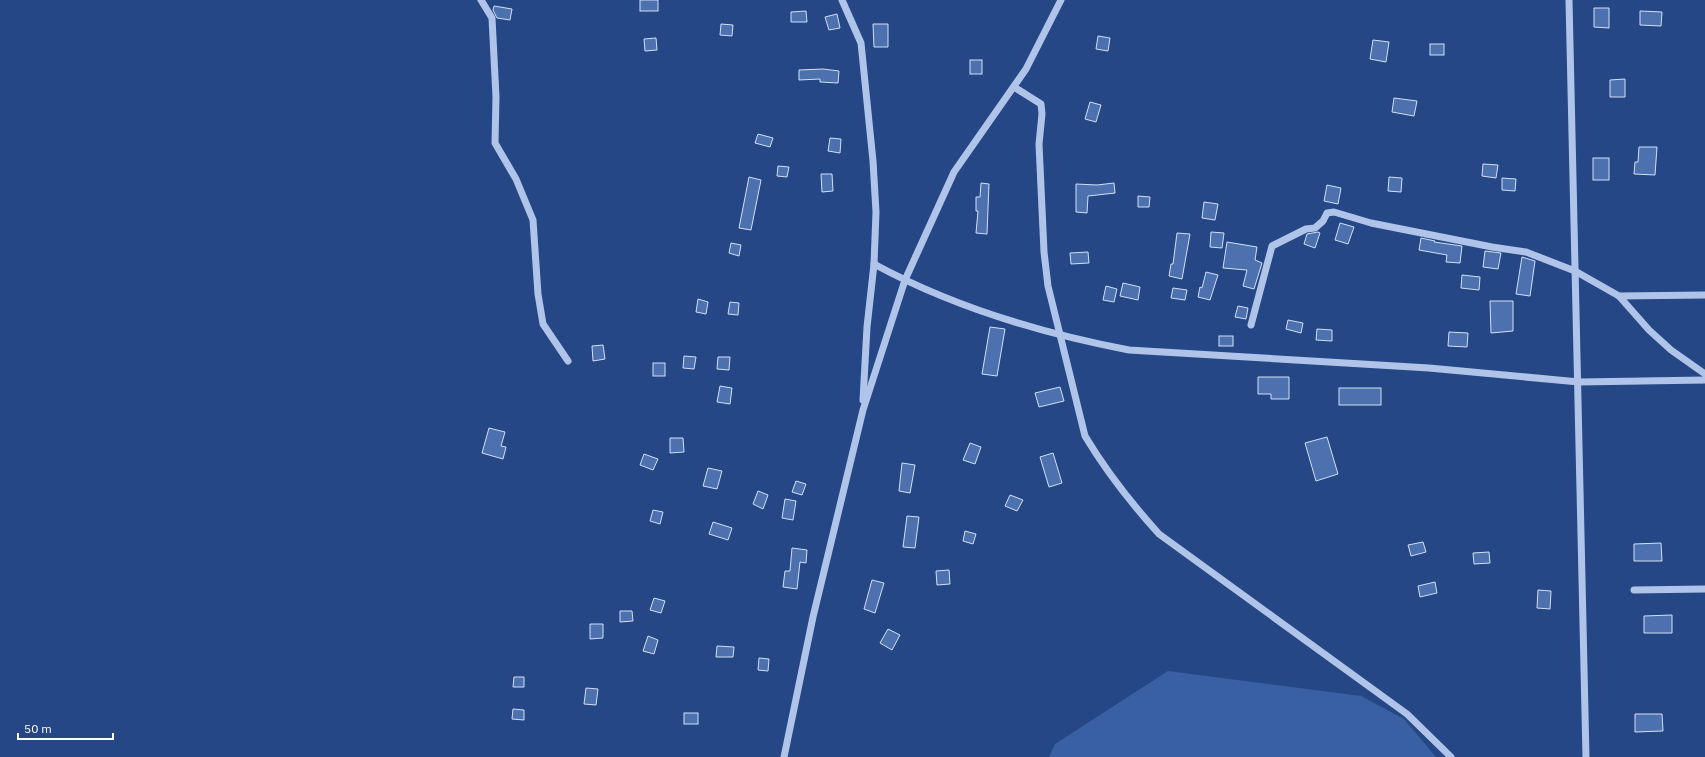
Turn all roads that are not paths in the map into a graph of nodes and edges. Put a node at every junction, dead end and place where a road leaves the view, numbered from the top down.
1 (481, 0) edge
2 (842, 0) edge
3 (1061, 0) edge
4 (1569, 0) edge
5 (1014, 87) junction
6 (874, 264) junction
7 (1575, 271) junction
8 (905, 280) junction
9 (1705, 294) edge
10 (1619, 296) junction
11 (1251, 325) dead end
12 (1060, 334) junction
13 (568, 361) dead end
14 (1705, 374) edge
15 (1705, 380) edge
16 (1579, 382) junction
17 (862, 410) junction
18 (1705, 589) edge
19 (1634, 590) dead end
20 (784, 757) edge
21 (1451, 757) edge
22 (1586, 757) edge

1 - 13 street
2 - 6 street
3 - 5 street
4 - 7 street
5 - 8 street
5 - 12 street
6 - 8 street
6 - 17 street
7 - 10 street
7 - 11 street
7 - 16 street
8 - 12 street
8 - 17 street
9 - 10 street
10 - 14 street
12 - 16 street
12 - 21 street
15 - 16 street
16 - 22 street
17 - 20 street
18 - 19 street

